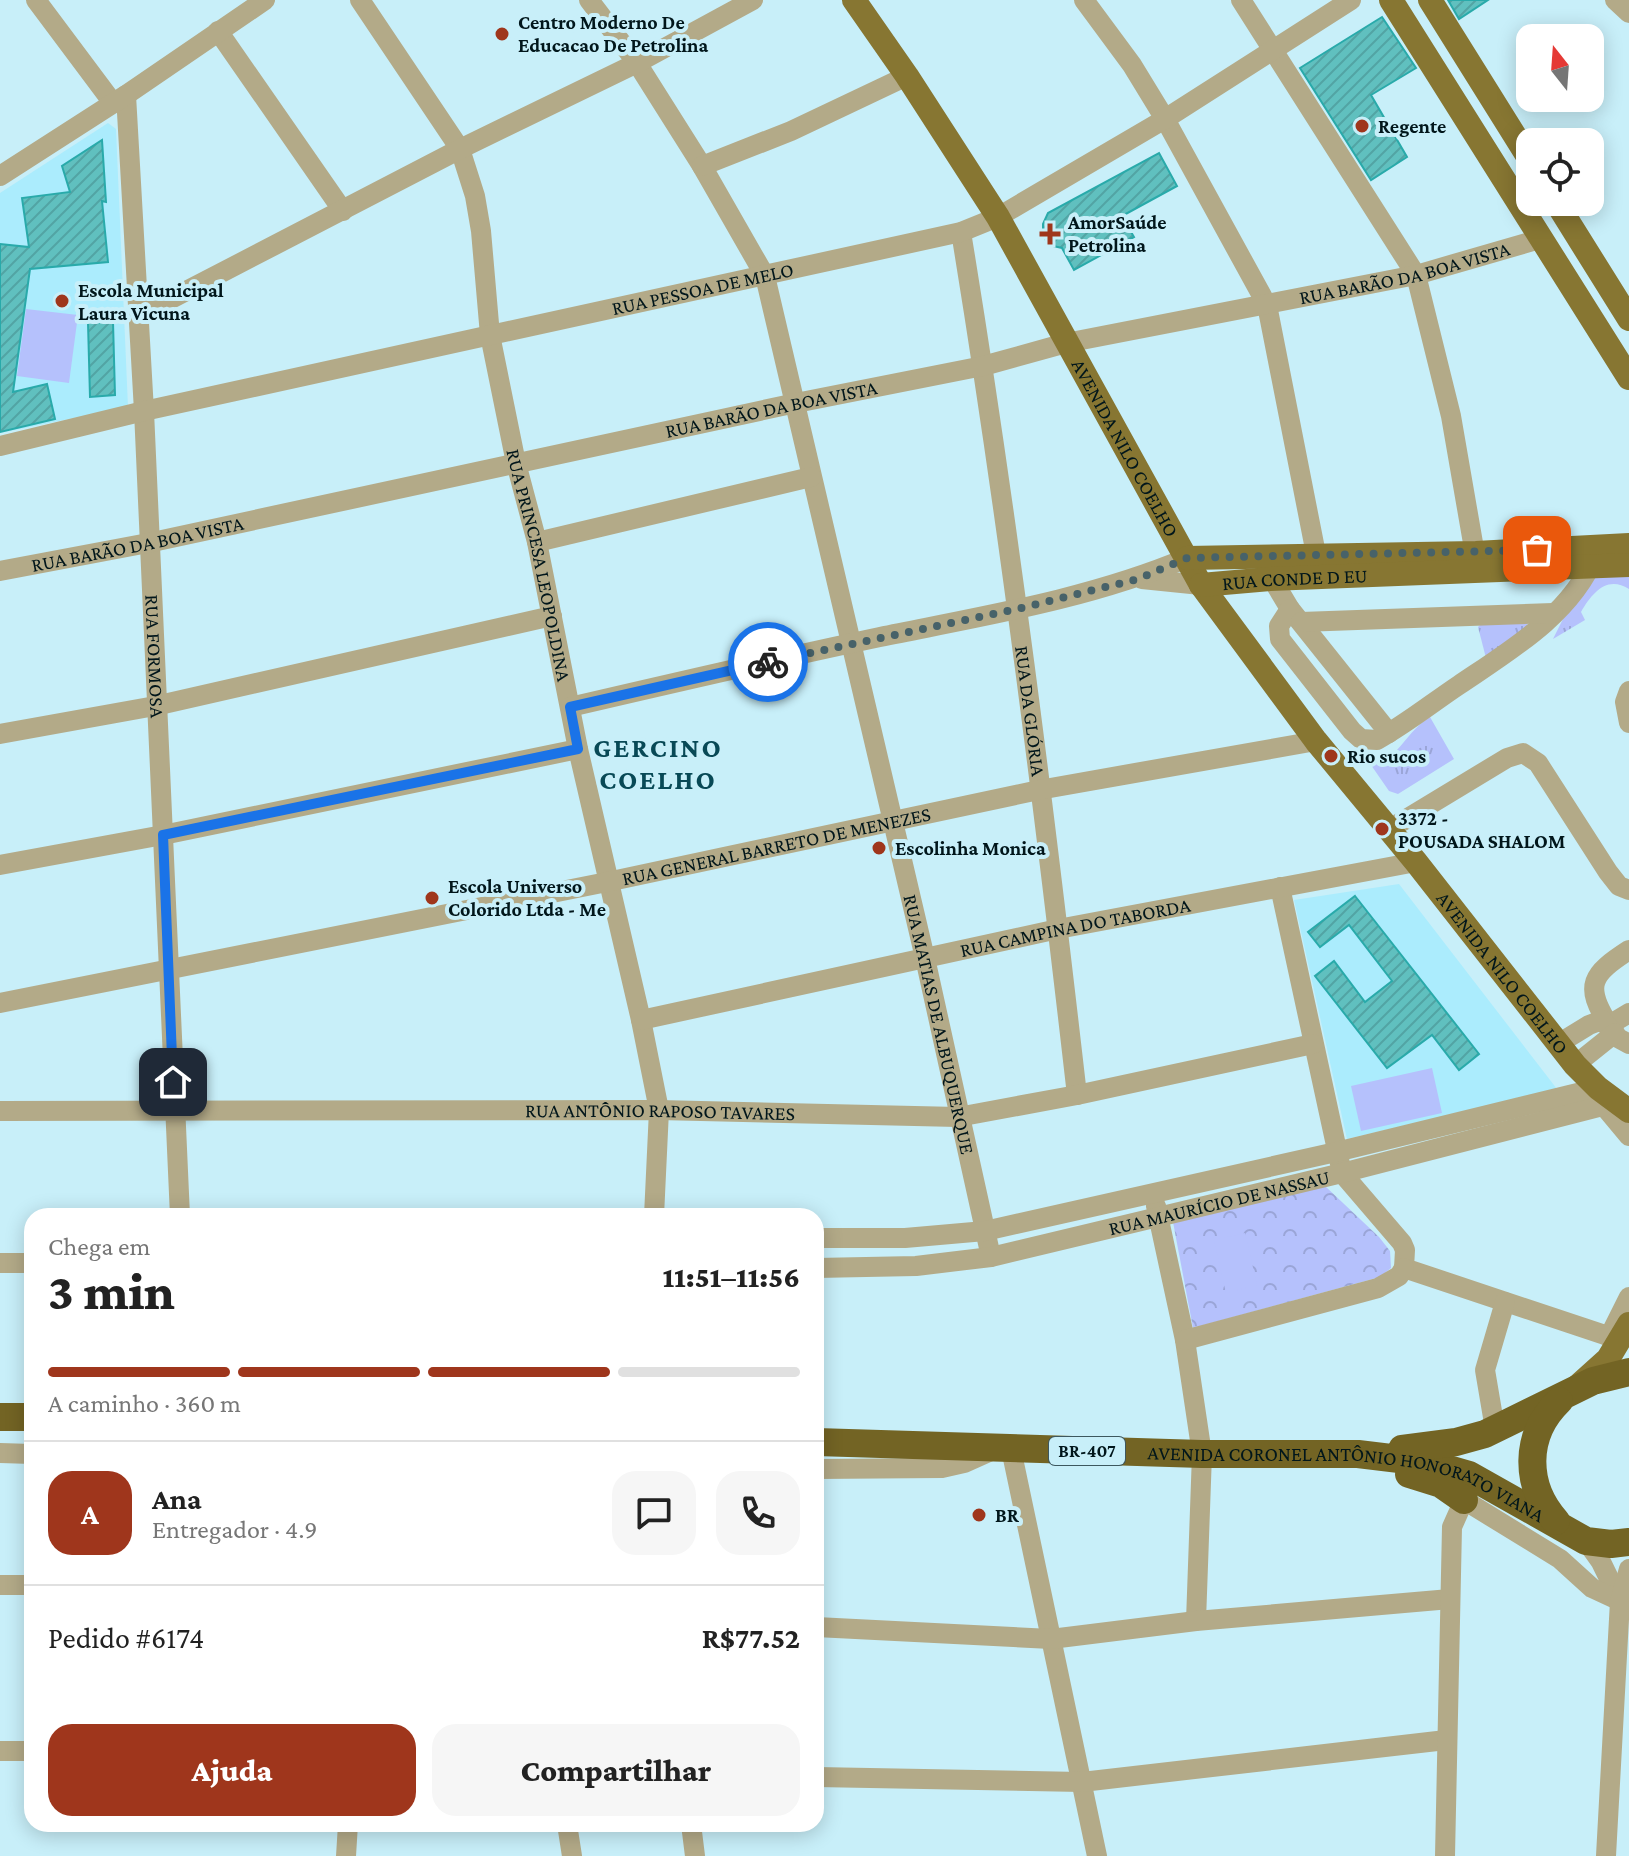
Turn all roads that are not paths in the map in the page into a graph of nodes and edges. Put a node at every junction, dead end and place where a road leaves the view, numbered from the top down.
1 (36, 0) edge
2 (265, 0) edge
3 (360, 0) edge
4 (589, 0) edge
5 (753, 0) edge
6 (854, 0) edge
7 (1084, 0) edge
8 (1241, 0) edge
9 (1351, 0) edge
10 (1391, 0) edge
11 (1430, 0) edge
12 (1615, 0) edge
13 (1629, 13) edge
14 (218, 31) junction
15 (1274, 50) junction
16 (637, 63) junction
17 (907, 76) junction
18 (1491, 97) junction
19 (120, 99) junction
20 (1466, 117) junction
21 (1165, 119) junction
22 (1516, 137) edge
23 (460, 149) junction
24 (702, 166) junction
25 (0, 176) edge
26 (343, 211) junction
27 (1565, 216) edge
28 (998, 217) junction
29 (961, 232) junction
30 (1540, 239) junction
31 (1416, 275) junction
32 (765, 276) junction
33 (1267, 305) junction
34 (138, 316) junction
35 (1629, 319) edge
36 (490, 335) junction
37 (1066, 343) junction
38 (983, 366) junction
39 (1629, 378) edge
40 (796, 403) junction
41 (144, 411) junction
42 (0, 446) edge
43 (516, 463) junction
44 (811, 477) junction
45 (537, 542) junction
46 (148, 543) junction
47 (1629, 546) edge
48 (1316, 554) junction
49 (1260, 557) junction
50 (1594, 557) junction
51 (1187, 558) junction
52 (1477, 562) junction
53 (1629, 565) edge
54 (0, 571) edge
55 (1138, 579) junction
56 (1270, 579) junction
57 (1201, 585) junction
58 (1017, 609) junction
59 (1553, 613) junction
60 (1296, 615) junction
61 (552, 616) junction
62 (850, 643) junction
63 (1629, 691) edge
64 (155, 706) junction
65 (570, 707) junction
66 (1629, 723) edge
67 (1389, 733) junction
68 (0, 734) edge
69 (1316, 741) junction
70 (578, 749) junction
71 (1039, 790) junction
72 (893, 821) junction
73 (1388, 830) junction
74 (163, 835) junction
75 (1416, 862) junction
76 (0, 865) edge
77 (607, 882) junction
78 (1280, 887) junction
79 (1629, 890) edge
80 (1058, 929) junction
81 (1629, 950) edge
82 (925, 958) junction
83 (168, 971) junction
84 (0, 1003) edge
85 (1629, 1013) edge
86 (641, 1020) junction
87 (1618, 1034) edge
88 (1313, 1044) junction
89 (1558, 1044) junction
90 (1575, 1065) junction
91 (1077, 1095) junction
92 (1616, 1101) edge
93 (174, 1110) junction
94 (659, 1110) junction
95 (0, 1111) edge
96 (958, 1117) junction
97 (1629, 1136) edge
98 (1336, 1152) junction
99 (1342, 1173) junction
100 (1153, 1193) junction
101 (180, 1208) edge
102 (654, 1208) edge
103 (1158, 1217) junction
104 (985, 1231) junction
105 (824, 1238) edge
106 (991, 1257) junction
107 (0, 1263) edge
108 (24, 1263) edge
109 (824, 1268) edge
110 (1404, 1268) junction
111 (1629, 1297) edge
112 (1505, 1302) junction
113 (1620, 1334) edge
114 (1185, 1340) junction
115 (1629, 1372) edge
116 (1565, 1395) junction
117 (0, 1417) edge
118 (24, 1417) edge
119 (1495, 1429) junction
120 (824, 1442) edge
121 (1004, 1448) junction
122 (0, 1453) edge
123 (24, 1454) edge
124 (1202, 1454) junction
125 (1358, 1454) junction
126 (1322, 1456) junction
127 (824, 1469) edge
128 (1464, 1500) junction
129 (1561, 1526) junction
130 (1586, 1541) junction
131 (1629, 1542) edge
132 (1629, 1569) edge
133 (0, 1585) edge
134 (24, 1585) edge
135 (1450, 1599) junction
136 (1624, 1600) edge
137 (1196, 1621) junction
138 (824, 1627) edge
139 (1051, 1639) junction
140 (1446, 1740) junction
141 (0, 1751) edge
142 (24, 1751) edge
143 (824, 1777) edge
144 (1082, 1782) junction
145 (348, 1832) edge
146 (568, 1832) edge
147 (692, 1832) edge
148 (346, 1856) edge
149 (572, 1856) edge
150 (695, 1856) edge
151 (1097, 1856) edge
152 (1445, 1856) edge
153 (1606, 1856) edge

1 - 19 street
2 - 14 street
3 - 23 street, RUA PRINCESA LEOPOLDINA
4 - 16 street, RUA MATIAS DE ALBUQUERQUE
5 - 16 street
6 - 17 main road, AVENIDA NILO COELHO
7 - 21 street
8 - 15 street
9 - 15 street, RUA PESSOA DE MELO
10 - 20 main road
11 - 18 main road
12 - 13 street
14 - 19 street
14 - 26 street
15 - 21 street, RUA PESSOA DE MELO
15 - 31 street
16 - 23 street
16 - 24 street, RUA MATIAS DE ALBUQUERQUE
17 - 24 street
17 - 28 main road, AVENIDA NILO COELHO
18 - 20 main road
18 - 22 main road
19 - 25 street
19 - 34 street, RUA FORMOSA
20 - 30 main road
21 - 28 street, RUA PESSOA DE MELO
21 - 33 street
23 - 26 street
23 - 36 street, RUA PRINCESA LEOPOLDINA
24 - 32 street, RUA MATIAS DE ALBUQUERQUE
26 - 34 street
27 - 35 main road
28 - 29 street, RUA PESSOA DE MELO
28 - 37 main road, AVENIDA NILO COELHO
29 - 32 street, RUA PESSOA DE MELO
29 - 38 street, RUA DA GLÓRIA
30 - 31 street, RUA BARÃO DA BOA VISTA
30 - 39 main road
31 - 33 street, RUA BARÃO DA BOA VISTA
31 - 52 street
32 - 36 street, RUA PESSOA DE MELO
32 - 40 street, RUA MATIAS DE ALBUQUERQUE
33 - 37 street, RUA BARÃO DA BOA VISTA
33 - 48 street
34 - 41 street, RUA FORMOSA
36 - 41 street, RUA PESSOA DE MELO
36 - 43 street, RUA PRINCESA LEOPOLDINA
37 - 38 street, RUA BARÃO DA BOA VISTA
37 - 51 main road, AVENIDA NILO COELHO
38 - 40 street, RUA BARÃO DA BOA VISTA
38 - 58 street, RUA DA GLÓRIA
40 - 43 street, RUA BARÃO DA BOA VISTA
40 - 44 street, RUA MATIAS DE ALBUQUERQUE
41 - 42 street, RUA PESSOA DE MELO
41 - 46 street, RUA FORMOSA
43 - 45 street, RUA PRINCESA LEOPOLDINA
43 - 46 street, RUA BARÃO DA BOA VISTA
44 - 45 street
44 - 62 street, RUA MATIAS DE ALBUQUERQUE
45 - 61 street, RUA PRINCESA LEOPOLDINA
46 - 54 street, RUA BARÃO DA BOA VISTA
46 - 64 street, RUA FORMOSA
47 - 50 main road, RUA CONDE D EU
48 - 49 main road, RUA CONDE D EU
48 - 52 main road, RUA CONDE D EU
49 - 51 main road, RUA CONDE D EU
49 - 56 street
50 - 52 main road, RUA CONDE D EU
50 - 53 main road, RUA CONDE D EU
50 - 59 street
51 - 55 street
51 - 57 main road, AVENIDA NILO COELHO
52 - 56 main road, RUA CONDE D EU
55 - 57 street
55 - 58 street
56 - 57 main road, RUA CONDE D EU
56 - 60 street
57 - 69 main road, AVENIDA NILO COELHO
58 - 62 street
58 - 71 street, RUA DA GLÓRIA
59 - 60 street
59 - 67 street
60 - 67 street
60 - 67 street
61 - 64 street
61 - 65 street, RUA PRINCESA LEOPOLDINA
62 - 65 street
62 - 72 street, RUA MATIAS DE ALBUQUERQUE
63 - 66 street
64 - 68 street
64 - 74 street, RUA FORMOSA
65 - 70 street, RUA PRINCESA LEOPOLDINA
69 - 71 street, RUA GENERAL BARRETO DE MENEZES
69 - 73 main road, AVENIDA NILO COELHO
70 - 74 street
70 - 77 street, RUA PRINCESA LEOPOLDINA
71 - 72 street, RUA GENERAL BARRETO DE MENEZES
71 - 80 street, RUA DA GLÓRIA
72 - 77 street, RUA GENERAL BARRETO DE MENEZES
72 - 82 street, RUA MATIAS DE ALBUQUERQUE
73 - 75 main road, AVENIDA NILO COELHO
73 - 79 street
74 - 76 street
74 - 83 street, RUA FORMOSA
75 - 78 street, RUA CAMPINA DO TABORDA
75 - 89 main road, AVENIDA NILO COELHO
77 - 83 street, RUA GENERAL BARRETO DE MENEZES
77 - 86 street, RUA PRINCESA LEOPOLDINA
78 - 80 street, RUA CAMPINA DO TABORDA
78 - 88 street
80 - 82 street, RUA CAMPINA DO TABORDA
80 - 91 street, RUA DA GLÓRIA
81 - 87 street
82 - 86 street, RUA CAMPINA DO TABORDA
82 - 96 street, RUA MATIAS DE ALBUQUERQUE
83 - 84 street, RUA GENERAL BARRETO DE MENEZES
83 - 93 street, RUA FORMOSA
85 - 87 street
86 - 94 street, RUA PRINCESA LEOPOLDINA
87 - 89 street
87 - 90 street
88 - 91 street, RUA ANTÔNIO RAPOSO TAVARES
88 - 98 street
89 - 90 main road, AVENIDA NILO COELHO
90 - 92 main road, AVENIDA NILO COELHO
91 - 96 street, RUA ANTÔNIO RAPOSO TAVARES
92 - 97 street
92 - 98 street, RUA MAURÍCIO DE NASSAU
92 - 99 street, RUA MAURÍCIO DE NASSAU
93 - 94 street, RUA ANTÔNIO RAPOSO TAVARES
93 - 95 street, RUA ANTÔNIO RAPOSO TAVARES
93 - 101 street, RUA FORMOSA
94 - 96 street, RUA ANTÔNIO RAPOSO TAVARES
94 - 102 street, RUA PRINCESA LEOPOLDINA
96 - 104 street, RUA MATIAS DE ALBUQUERQUE
98 - 99 street
98 - 100 street, RUA MAURÍCIO DE NASSAU
99 - 103 street, RUA MAURÍCIO DE NASSAU
99 - 110 street
100 - 103 street
100 - 104 street, RUA MAURÍCIO DE NASSAU
103 - 106 street, RUA MAURÍCIO DE NASSAU
103 - 114 street
104 - 105 street, RUA MAURÍCIO DE NASSAU
104 - 106 street, RUA MATIAS DE ALBUQUERQUE
106 - 109 street, RUA MAURÍCIO DE NASSAU
107 - 108 street
110 - 112 street
110 - 114 street
111 - 113 street
112 - 113 street
112 - 119 street
113 - 116 main road
114 - 124 street
115 - 116 highway, BR-407
116 - 119 highway, BR-407
116 - 129 highway
117 - 118 highway
119 - 125 highway, BR-407
120 - 121 highway, AVENIDA CORONEL ANTÔNIO HONORATO VIANA / BR-407
121 - 124 highway, AVENIDA CORONEL ANTÔNIO HONORATO VIANA / BR-407
121 - 127 street
121 - 139 street
122 - 123 street
124 - 126 highway, AVENIDA CORONEL ANTÔNIO HONORATO VIANA / BR-407
124 - 137 street
125 - 126 highway, AVENIDA CORONEL ANTÔNIO HONORATO VIANA / BR-407
125 - 129 highway, AVENIDA CORONEL ANTÔNIO HONORATO VIANA / BR-407
126 - 128 highway
128 - 135 street
128 - 136 street
129 - 130 highway, AVENIDA CORONEL ANTÔNIO HONORATO VIANA / BR-407
130 - 131 highway, AVENIDA CORONEL ANTÔNIO HONORATO VIANA / BR-407
130 - 136 street
132 - 136 street
133 - 134 street
135 - 137 street
135 - 140 street
136 - 153 street
137 - 139 street
138 - 139 street
139 - 144 street
140 - 144 street
140 - 152 street
141 - 142 street
143 - 144 street
144 - 151 street
145 - 148 street
146 - 149 street
147 - 150 street

